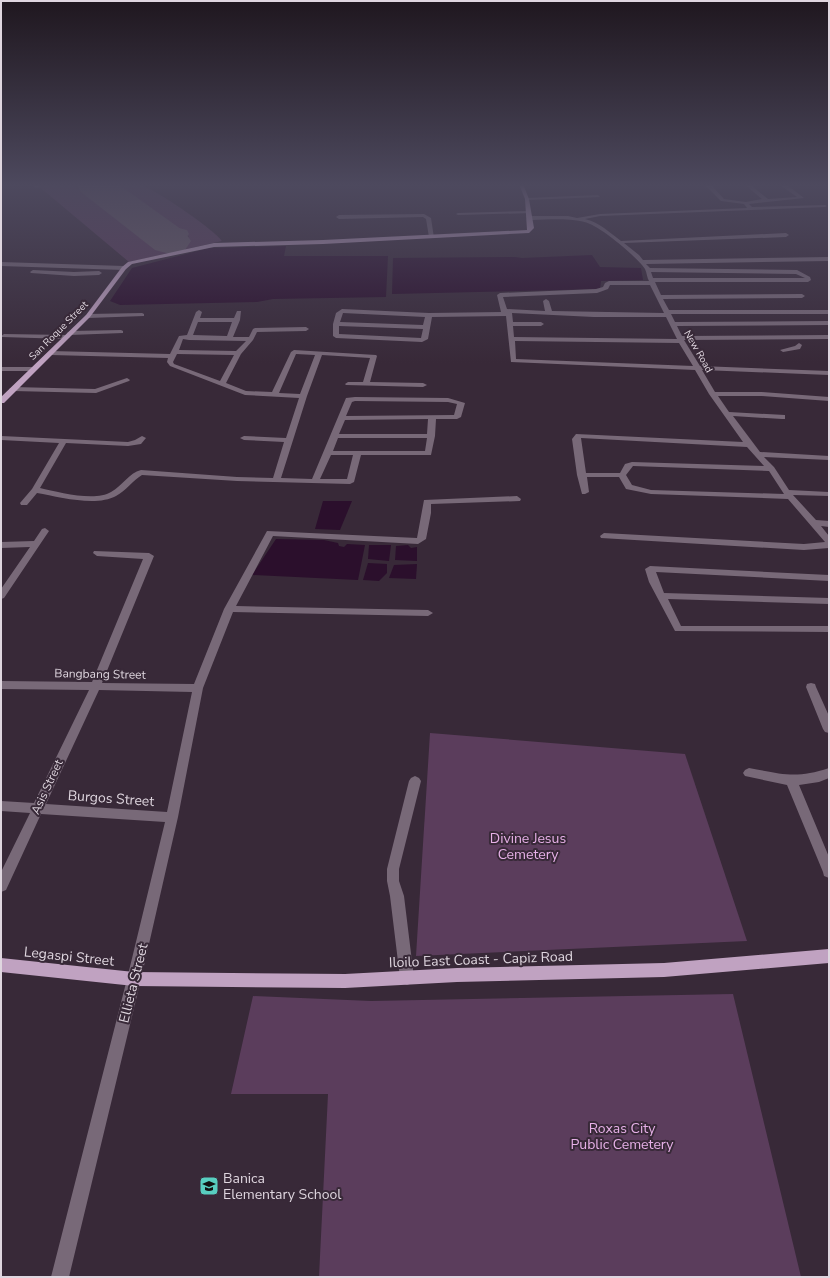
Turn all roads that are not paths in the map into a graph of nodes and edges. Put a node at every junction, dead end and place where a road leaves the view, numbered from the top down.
1 (225, 244) edge
2 (623, 244) edge
3 (829, 259) edge
4 (642, 262) junction
5 (1, 264) edge
6 (1, 270) edge
7 (122, 270) junction
8 (648, 270) junction
9 (721, 271) junction
10 (726, 280) junction
11 (651, 281) junction
12 (802, 296) dead end
13 (659, 297) junction
14 (546, 301) dead end
15 (198, 312) dead end
16 (240, 312) dead end
17 (748, 312) junction
18 (829, 312) edge
19 (504, 313) junction
20 (549, 313) junction
21 (667, 314) junction
22 (142, 315) dead end
23 (429, 315) junction
24 (88, 316) junction
25 (196, 320) junction
26 (237, 320) junction
27 (756, 323) junction
28 (829, 323) edge
29 (336, 324) junction
30 (511, 324) junction
31 (541, 324) dead end
32 (673, 324) junction
33 (426, 328) junction
34 (306, 329) dead end
35 (121, 332) dead end
36 (69, 335) junction
37 (4, 336) dead end
38 (829, 337) edge
39 (189, 338) junction
40 (790, 338) junction
41 (229, 339) junction
42 (251, 339) junction
43 (511, 339) junction
44 (681, 340) junction
45 (783, 350) dead end
46 (238, 353) junction
47 (51, 354) junction
48 (174, 354) junction
49 (319, 354) junction
50 (1, 369) edge
51 (34, 369) junction
52 (698, 369) junction
53 (829, 373) edge
54 (127, 380) dead end
55 (222, 384) junction
56 (348, 384) dead end
57 (366, 384) junction
58 (423, 385) dead end
59 (13, 389) junction
60 (713, 394) junction
61 (274, 395) junction
62 (303, 396) junction
63 (829, 399) edge
64 (1, 401) edge
65 (728, 414) junction
66 (782, 417) dead end
67 (342, 418) junction
68 (432, 418) junction
69 (336, 436) junction
70 (431, 436) junction
71 (1, 438) edge
72 (142, 438) dead end
73 (244, 438) dead end
74 (289, 440) junction
75 (64, 441) junction
76 (749, 445) junction
77 (328, 453) junction
78 (357, 454) junction
79 (757, 454) junction
80 (829, 458) edge
81 (771, 469) junction
82 (581, 475) junction
83 (622, 475) junction
84 (276, 480) junction
85 (315, 481) junction
86 (35, 490) junction
87 (585, 492) dead end
88 (829, 494) edge
89 (788, 495) junction
90 (517, 499) dead end
91 (24, 503) dead end
92 (814, 523) junction
93 (829, 524) edge
94 (45, 532) dead end
95 (604, 536) dead end
96 (829, 540) edge
97 (1, 544) edge
98 (35, 544) junction
99 (829, 545) edge
100 (97, 553) dead end
101 (829, 578) edge
102 (2, 591) edge
103 (662, 596) junction
104 (829, 601) edge
105 (229, 608) junction
106 (428, 613) dead end
107 (829, 629) edge
108 (1, 685) edge
109 (811, 687) dead end
110 (95, 688) junction
111 (198, 688) junction
112 (829, 729) edge
113 (749, 773) dead end
114 (829, 773) edge
115 (415, 781) dead end
116 (792, 782) junction
117 (1, 806) edge
118 (37, 808) junction
119 (172, 818) junction
120 (829, 872) edge
121 (1, 886) edge
122 (829, 956) edge
123 (1, 965) edge
124 (407, 978) junction
125 (134, 979) junction
126 (60, 1277) edge

1 - 7 main road
2 - 4 street, New Road
3 - 4 street
4 - 8 street, New Road
5 - 7 street
6 - 7 street
7 - 24 main road, San Roque Street
8 - 9 street
8 - 11 street, New Road
9 - 10 street
9 - 10 street
10 - 11 street
11 - 13 street, New Road
11 - 19 street
12 - 13 street
13 - 21 street, New Road
14 - 20 street
15 - 25 street
16 - 26 street
17 - 18 street
17 - 21 street
17 - 27 street
19 - 20 street
19 - 23 street
19 - 30 street
20 - 21 street
21 - 32 street, New Road
22 - 24 street
23 - 29 street
23 - 33 street
24 - 36 main road, San Roque Street
25 - 26 street
25 - 39 street
26 - 41 street
27 - 28 street
27 - 32 street
29 - 33 street
29 - 33 street
30 - 31 street
30 - 43 street
32 - 44 street, New Road
34 - 42 street
35 - 36 street
36 - 37 street
36 - 47 main road, San Roque Street
38 - 40 street
39 - 41 street
39 - 48 street
40 - 44 street
40 - 45 street
41 - 42 street
42 - 46 street
43 - 44 street
43 - 52 street
44 - 52 street, New Road
46 - 48 street
46 - 55 street
47 - 48 street
47 - 51 main road, San Roque Street
48 - 55 street
49 - 57 street
49 - 61 street
49 - 62 street
50 - 51 street
51 - 59 main road, San Roque Street
52 - 53 street
52 - 60 street, New Road
54 - 59 street
55 - 61 street
56 - 57 street
57 - 58 street
59 - 64 main road, San Roque Street
60 - 63 street
60 - 65 street, New Road
61 - 62 street
62 - 74 street
65 - 66 street
65 - 76 street, New Road
67 - 68 street
67 - 68 street
67 - 69 street
68 - 70 street
69 - 70 street
69 - 77 street
70 - 78 street
71 - 75 street
72 - 75 street
73 - 74 street
74 - 84 street
75 - 86 street
76 - 79 street, New Road
76 - 82 street
77 - 78 street
77 - 85 street
78 - 85 street
79 - 80 street
79 - 81 street, New Road
81 - 83 street
81 - 89 street, New Road
82 - 83 street
82 - 87 street
83 - 89 street
84 - 85 street
84 - 86 street
86 - 91 street
88 - 89 street
89 - 92 street, New Road
90 - 105 street, Ellieta Street
92 - 93 street
92 - 96 street, New Road
94 - 98 street
95 - 99 street
97 - 98 street
98 - 102 street
100 - 110 street, Asis Street
101 - 103 street
103 - 104 street
103 - 107 street
105 - 106 street
105 - 111 street, Ellieta Street
108 - 110 street, Bangbang Street
109 - 112 street
110 - 111 street, Bangbang Street
110 - 118 street, Asis Street
111 - 119 street, Ellieta Street
113 - 116 street
114 - 116 street
115 - 124 street
116 - 120 street
117 - 118 street, Burgos Street
118 - 119 street, Burgos Street
118 - 121 street, Asis Street
119 - 125 street, Ellieta Street
122 - 124 main road, Iloilo East Coast - Capiz Road
123 - 125 main road, Legaspi Street
124 - 125 main road, Iloilo East Coast - Capiz Road
125 - 126 street, Ellieta Street

